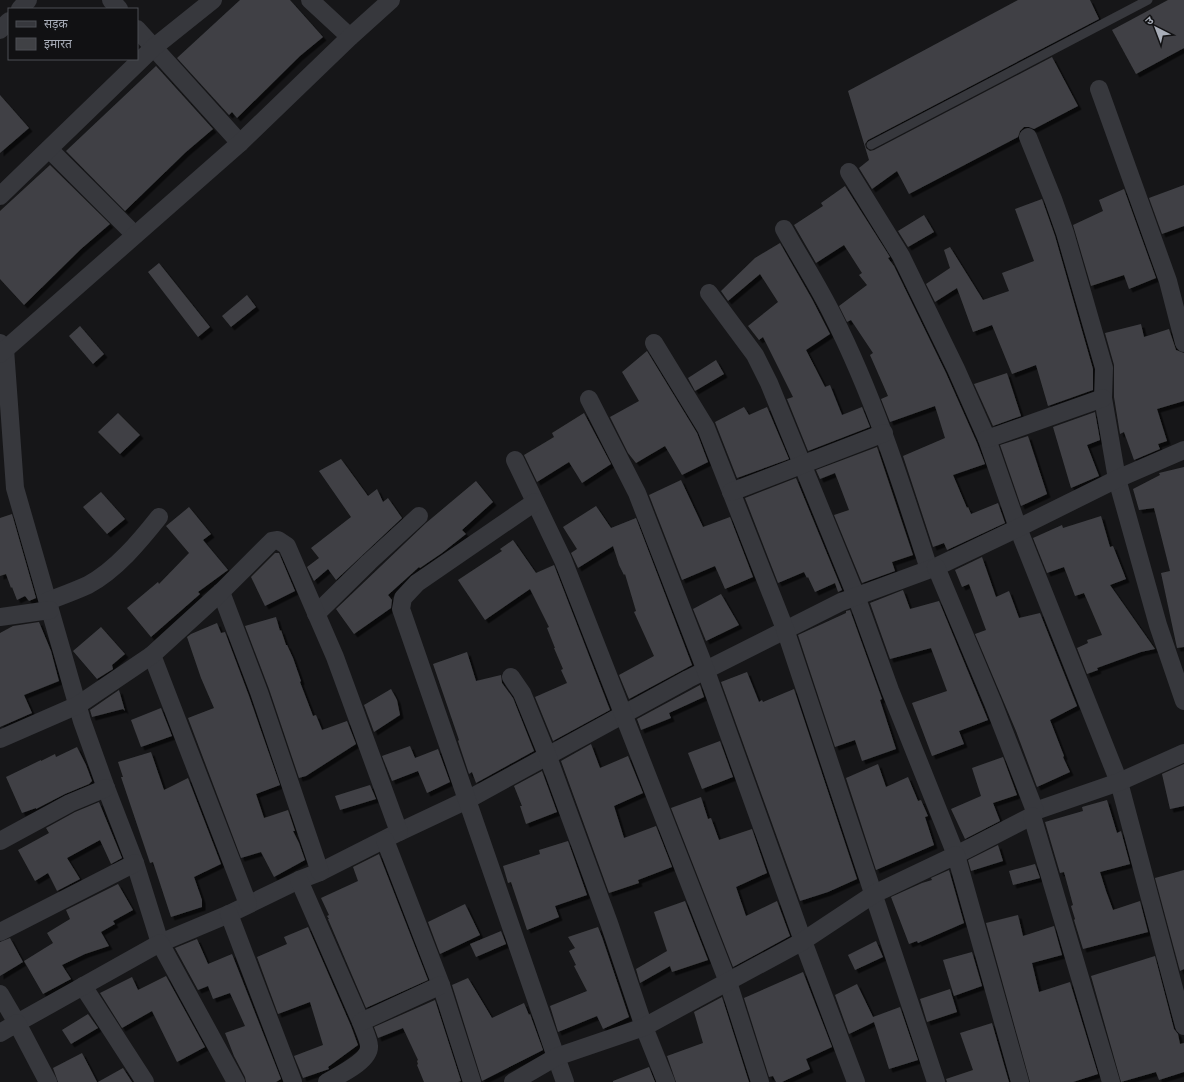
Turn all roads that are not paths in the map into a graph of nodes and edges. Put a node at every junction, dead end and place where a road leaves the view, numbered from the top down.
1 (28, 0) edge
2 (111, 0) edge
3 (213, 0) edge
4 (310, 0) edge
5 (391, 0) edge
6 (1148, 0) edge
7 (21, 8) edge
8 (118, 8) edge
9 (8, 22) edge
10 (0, 30) edge
11 (138, 30) edge
12 (350, 37) junction
13 (154, 48) junction
14 (1099, 89) dead end
15 (1028, 137) dead end
16 (240, 143) junction
17 (871, 145) dead end
18 (49, 149) junction
19 (849, 172) dead end
20 (0, 196) edge
21 (784, 229) dead end
22 (135, 235) junction
23 (709, 293) dead end
24 (654, 343) dead end
25 (1184, 343) edge
26 (2, 349) edge
27 (1103, 398) junction
28 (589, 400) dead end
29 (884, 433) junction
30 (987, 439) junction
31 (1184, 450) edge
32 (514, 460) dead end
33 (802, 465) junction
34 (1118, 479) junction
35 (731, 492) junction
36 (535, 502) junction
37 (419, 516) dead end
38 (159, 517) dead end
39 (1018, 528) junction
40 (932, 568) junction
41 (221, 592) junction
42 (856, 596) junction
43 (49, 606) junction
44 (316, 614) junction
45 (0, 617) edge
46 (785, 629) junction
47 (152, 655) junction
48 (706, 671) junction
49 (511, 677) dead end
50 (1184, 701) edge
51 (78, 705) junction
52 (624, 714) junction
53 (0, 739) edge
54 (1184, 753) edge
55 (548, 757) junction
56 (1119, 782) junction
57 (106, 788) junction
58 (467, 800) junction
59 (1034, 814) junction
60 (392, 836) junction
61 (0, 840) edge
62 (956, 855) junction
63 (134, 863) junction
64 (320, 872) junction
65 (299, 880) junction
66 (874, 894) junction
67 (248, 904) junction
68 (229, 914) junction
69 (0, 932) edge
70 (803, 941) junction
71 (160, 942) junction
72 (728, 982) junction
73 (441, 985) junction
74 (84, 986) junction
75 (0, 994) edge
76 (361, 1022) junction
77 (17, 1023) junction
78 (644, 1026) junction
79 (1184, 1026) edge
80 (0, 1033) edge
81 (556, 1058) junction
82 (48, 1082) edge
83 (145, 1082) edge
84 (236, 1082) edge
85 (293, 1082) edge
86 (327, 1082) edge
87 (472, 1082) edge
88 (512, 1082) edge
89 (565, 1082) edge
90 (666, 1082) edge
91 (760, 1082) edge
92 (856, 1082) edge
93 (936, 1082) edge
94 (1020, 1082) edge
95 (1111, 1082) edge

1 - 7 street
2 - 8 street
3 - 13 street
4 - 12 street
5 - 12 street
6 - 17 lane
9 - 10 street
11 - 13 street
12 - 16 street
13 - 16 street
13 - 18 street
14 - 25 street
15 - 27 street
16 - 22 street
18 - 20 street
18 - 22 street
19 - 30 street
21 - 29 street
22 - 26 street
23 - 33 street
24 - 35 street
26 - 43 street
27 - 30 street
27 - 34 street
28 - 48 street
29 - 33 street
29 - 40 street
30 - 39 street
31 - 34 street
32 - 36 street
33 - 35 street
33 - 42 street
34 - 39 street
34 - 50 street
35 - 46 street
36 - 52 street
36 - 58 street
37 - 44 street
38 - 43 street
39 - 40 street
39 - 56 street
40 - 42 street
40 - 59 street
41 - 44 street
41 - 47 street
41 - 64 street
42 - 46 street
42 - 62 street
43 - 45 street
43 - 51 street
44 - 60 street
46 - 48 street
46 - 66 street
47 - 51 street
47 - 67 street
48 - 52 street
48 - 70 street
49 - 55 street
51 - 53 street
51 - 57 street
52 - 55 street
52 - 72 street
54 - 56 street
55 - 58 street
55 - 78 street
56 - 59 street
56 - 79 street
57 - 61 street
57 - 63 street
58 - 60 street
58 - 81 street
59 - 62 street
59 - 95 street
60 - 64 street
60 - 73 street
62 - 66 street
62 - 94 street
63 - 69 street
63 - 71 street
64 - 65 street
65 - 67 street
65 - 76 street
66 - 70 street
66 - 93 street
67 - 68 street
68 - 71 street
68 - 85 street
70 - 72 street
70 - 92 street
71 - 74 street
71 - 84 street
72 - 78 street
72 - 91 street
73 - 76 street
73 - 87 street
74 - 77 street
74 - 83 street
75 - 77 street
76 - 86 street
77 - 80 street
77 - 82 street
78 - 81 street
78 - 90 street
81 - 88 street
81 - 89 street

